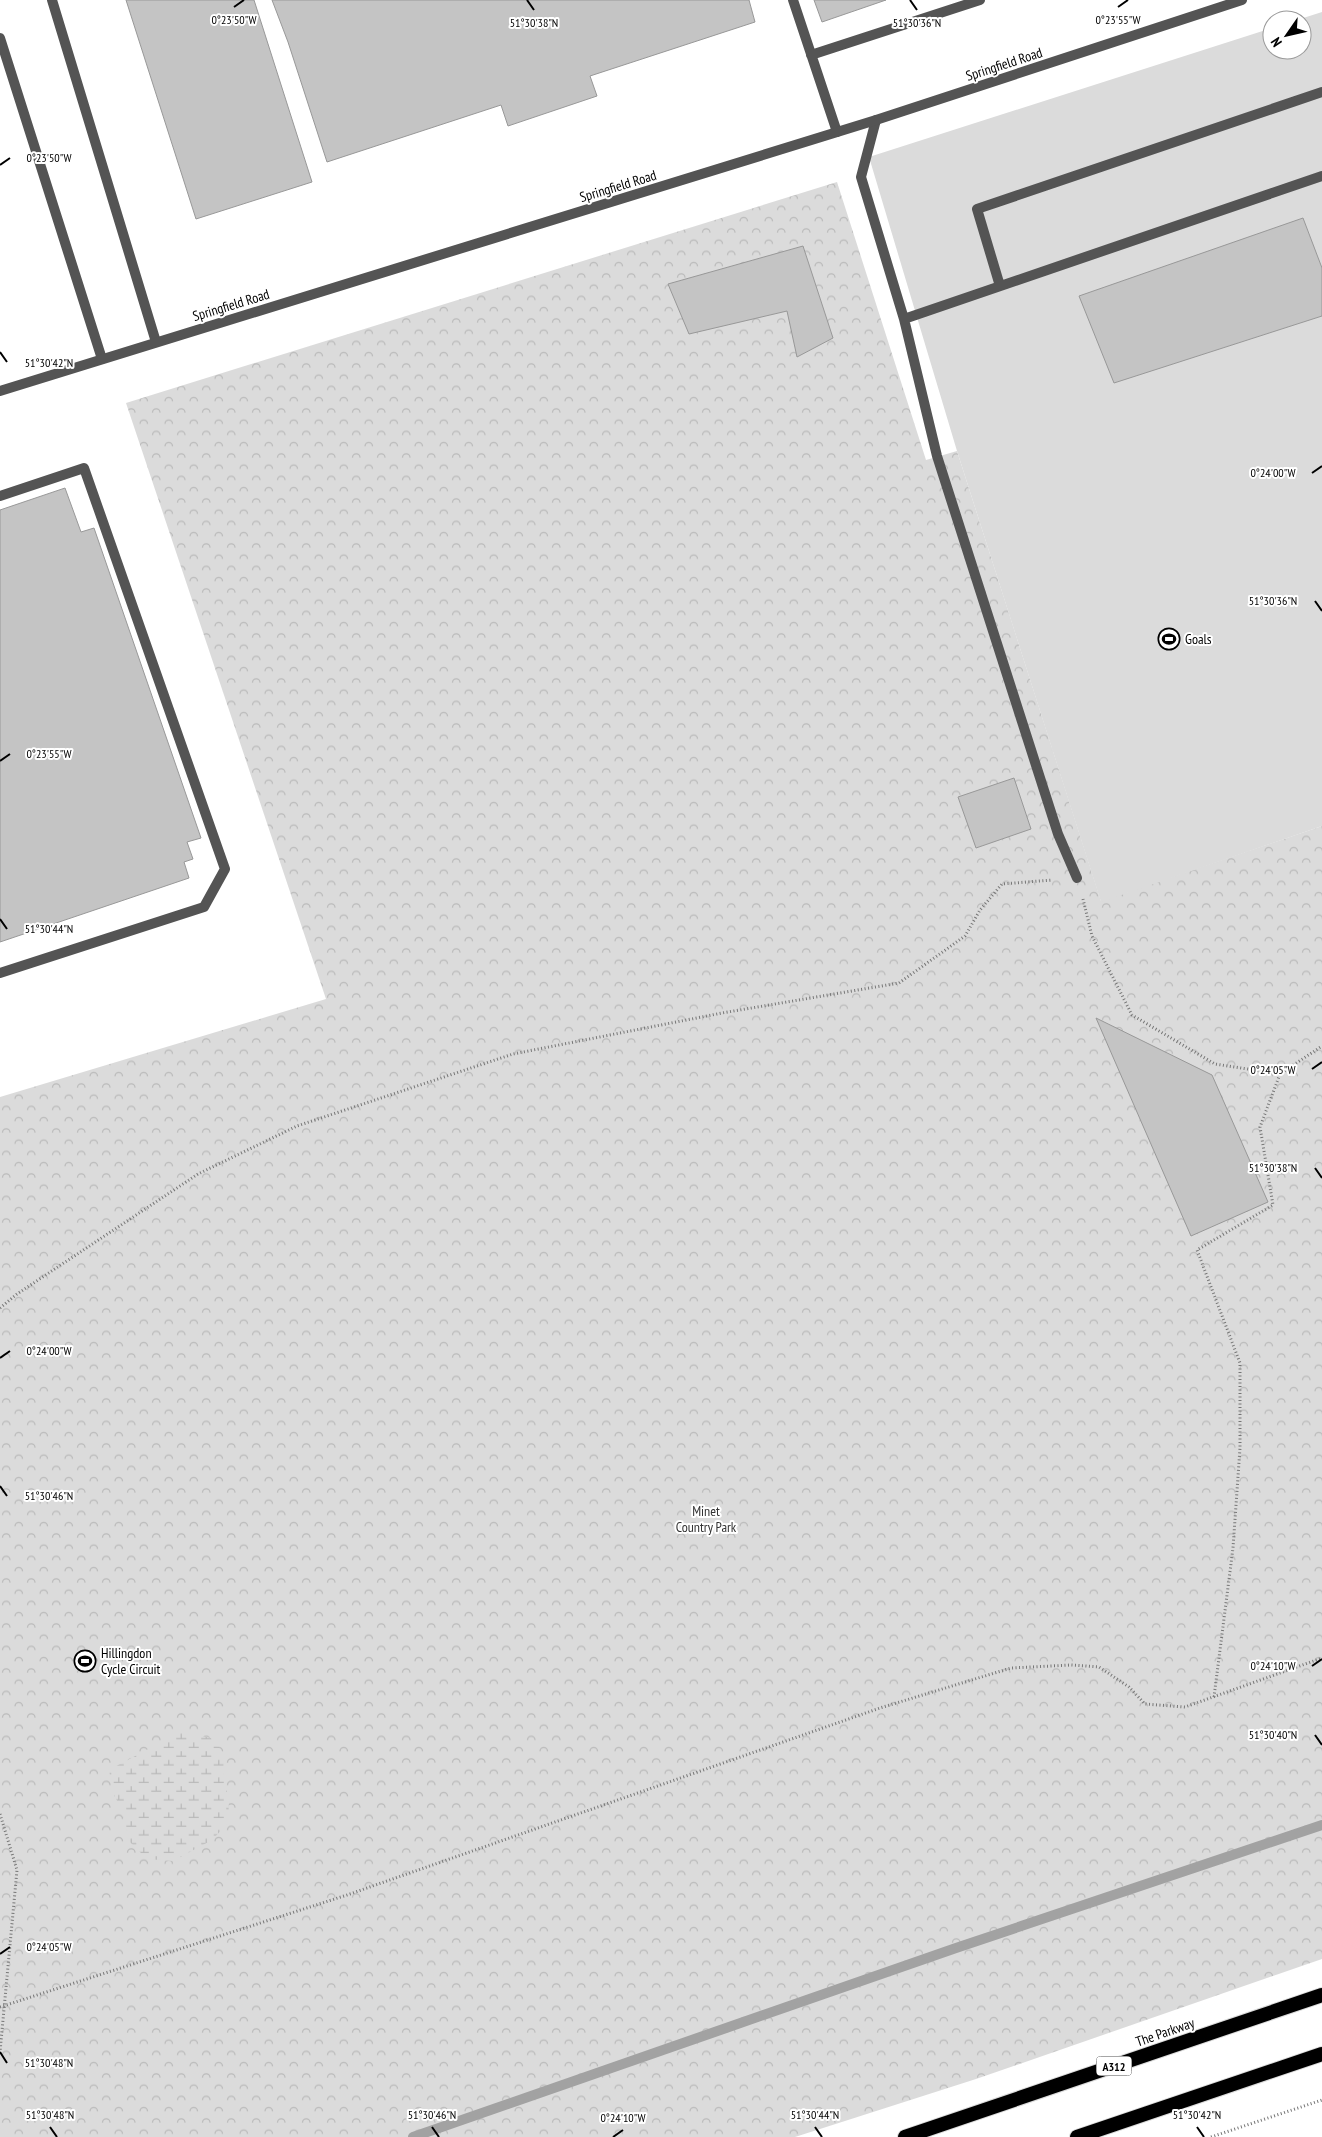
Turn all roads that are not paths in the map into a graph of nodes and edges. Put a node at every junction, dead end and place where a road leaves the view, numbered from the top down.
1 (52, 0) edge
2 (793, 0) edge
3 (980, 0) edge
4 (1242, 0) edge
5 (0, 38) edge
6 (811, 55) junction
7 (1322, 92) edge
8 (876, 120) junction
9 (837, 132) junction
10 (1322, 176) edge
11 (1000, 286) junction
12 (904, 319) junction
13 (156, 342) junction
14 (102, 359) junction
15 (0, 391) edge
16 (0, 496) edge
17 (1077, 878) road end
18 (0, 973) edge
19 (1322, 1996) edge
20 (1322, 2054) edge
21 (905, 2137) edge
22 (1077, 2137) edge

1 - 13 street
2 - 6 street
3 - 6 street
4 - 8 street, Springfield Road
5 - 14 street
6 - 9 street
7 - 11 street
8 - 9 street, Springfield Road
8 - 12 street
9 - 13 street, Springfield Road
10 - 11 street
11 - 12 street
12 - 17 street
13 - 14 street, Springfield Road
14 - 15 street, Springfield Road
16 - 18 street
19 - 21 highway, The Parkway / A312
20 - 22 highway

